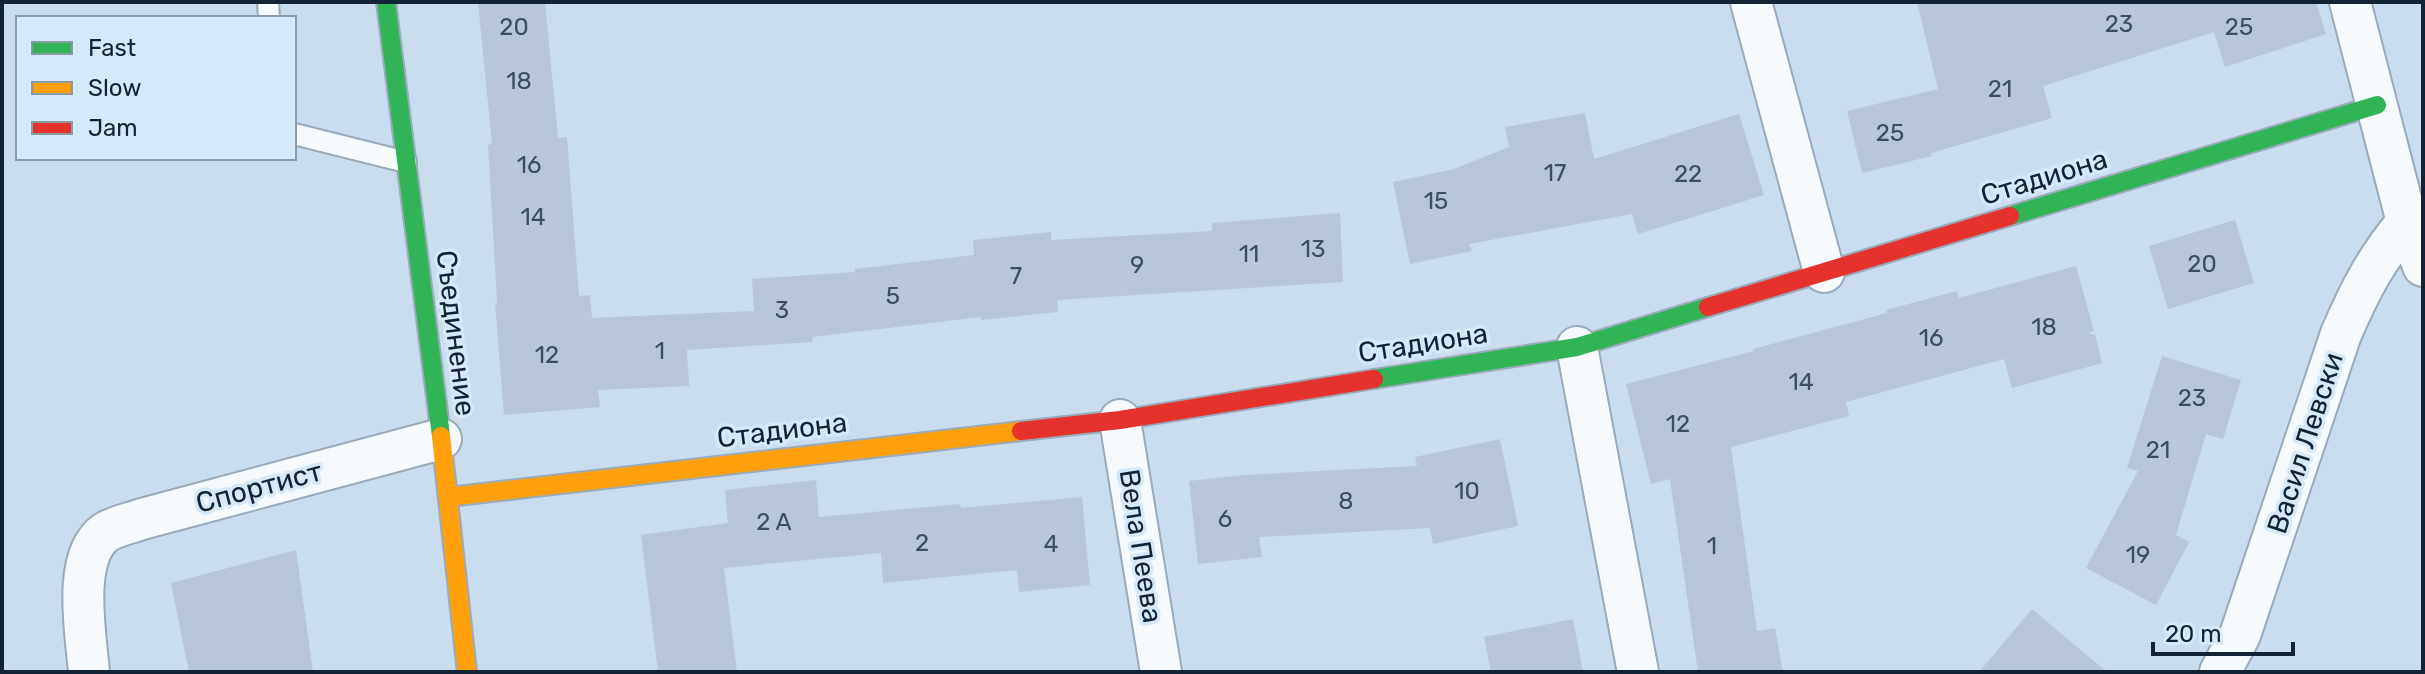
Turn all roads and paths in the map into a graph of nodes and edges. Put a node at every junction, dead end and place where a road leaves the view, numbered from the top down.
1 (386, 2) edge
2 (1751, 2) edge
3 (2350, 2) edge
4 (2377, 105) junction
5 (296, 134) edge
6 (406, 162) junction
7 (2407, 222) junction
8 (2423, 266) edge
9 (1824, 272) junction
10 (1577, 347) junction
11 (1120, 420) junction
12 (441, 439) junction
13 (448, 497) junction
14 (89, 672) edge
15 (467, 672) edge
16 (1161, 672) edge
17 (1638, 672) edge
18 (2220, 672) edge

1 - 6 street, Съединение
2 - 9 street
3 - 4 street
4 - 7 street
4 - 9 street, Стадиона
5 - 6 lane
6 - 12 street, Съединение
7 - 8 street
7 - 18 street, Васил Левски
9 - 10 street, Стадиона
10 - 11 street, Стадиона
10 - 17 street
11 - 13 street, Стадиона
11 - 16 street, Вела Пеева
12 - 13 street, Съединение
12 - 14 street, Спортист
13 - 15 street, Съединение

